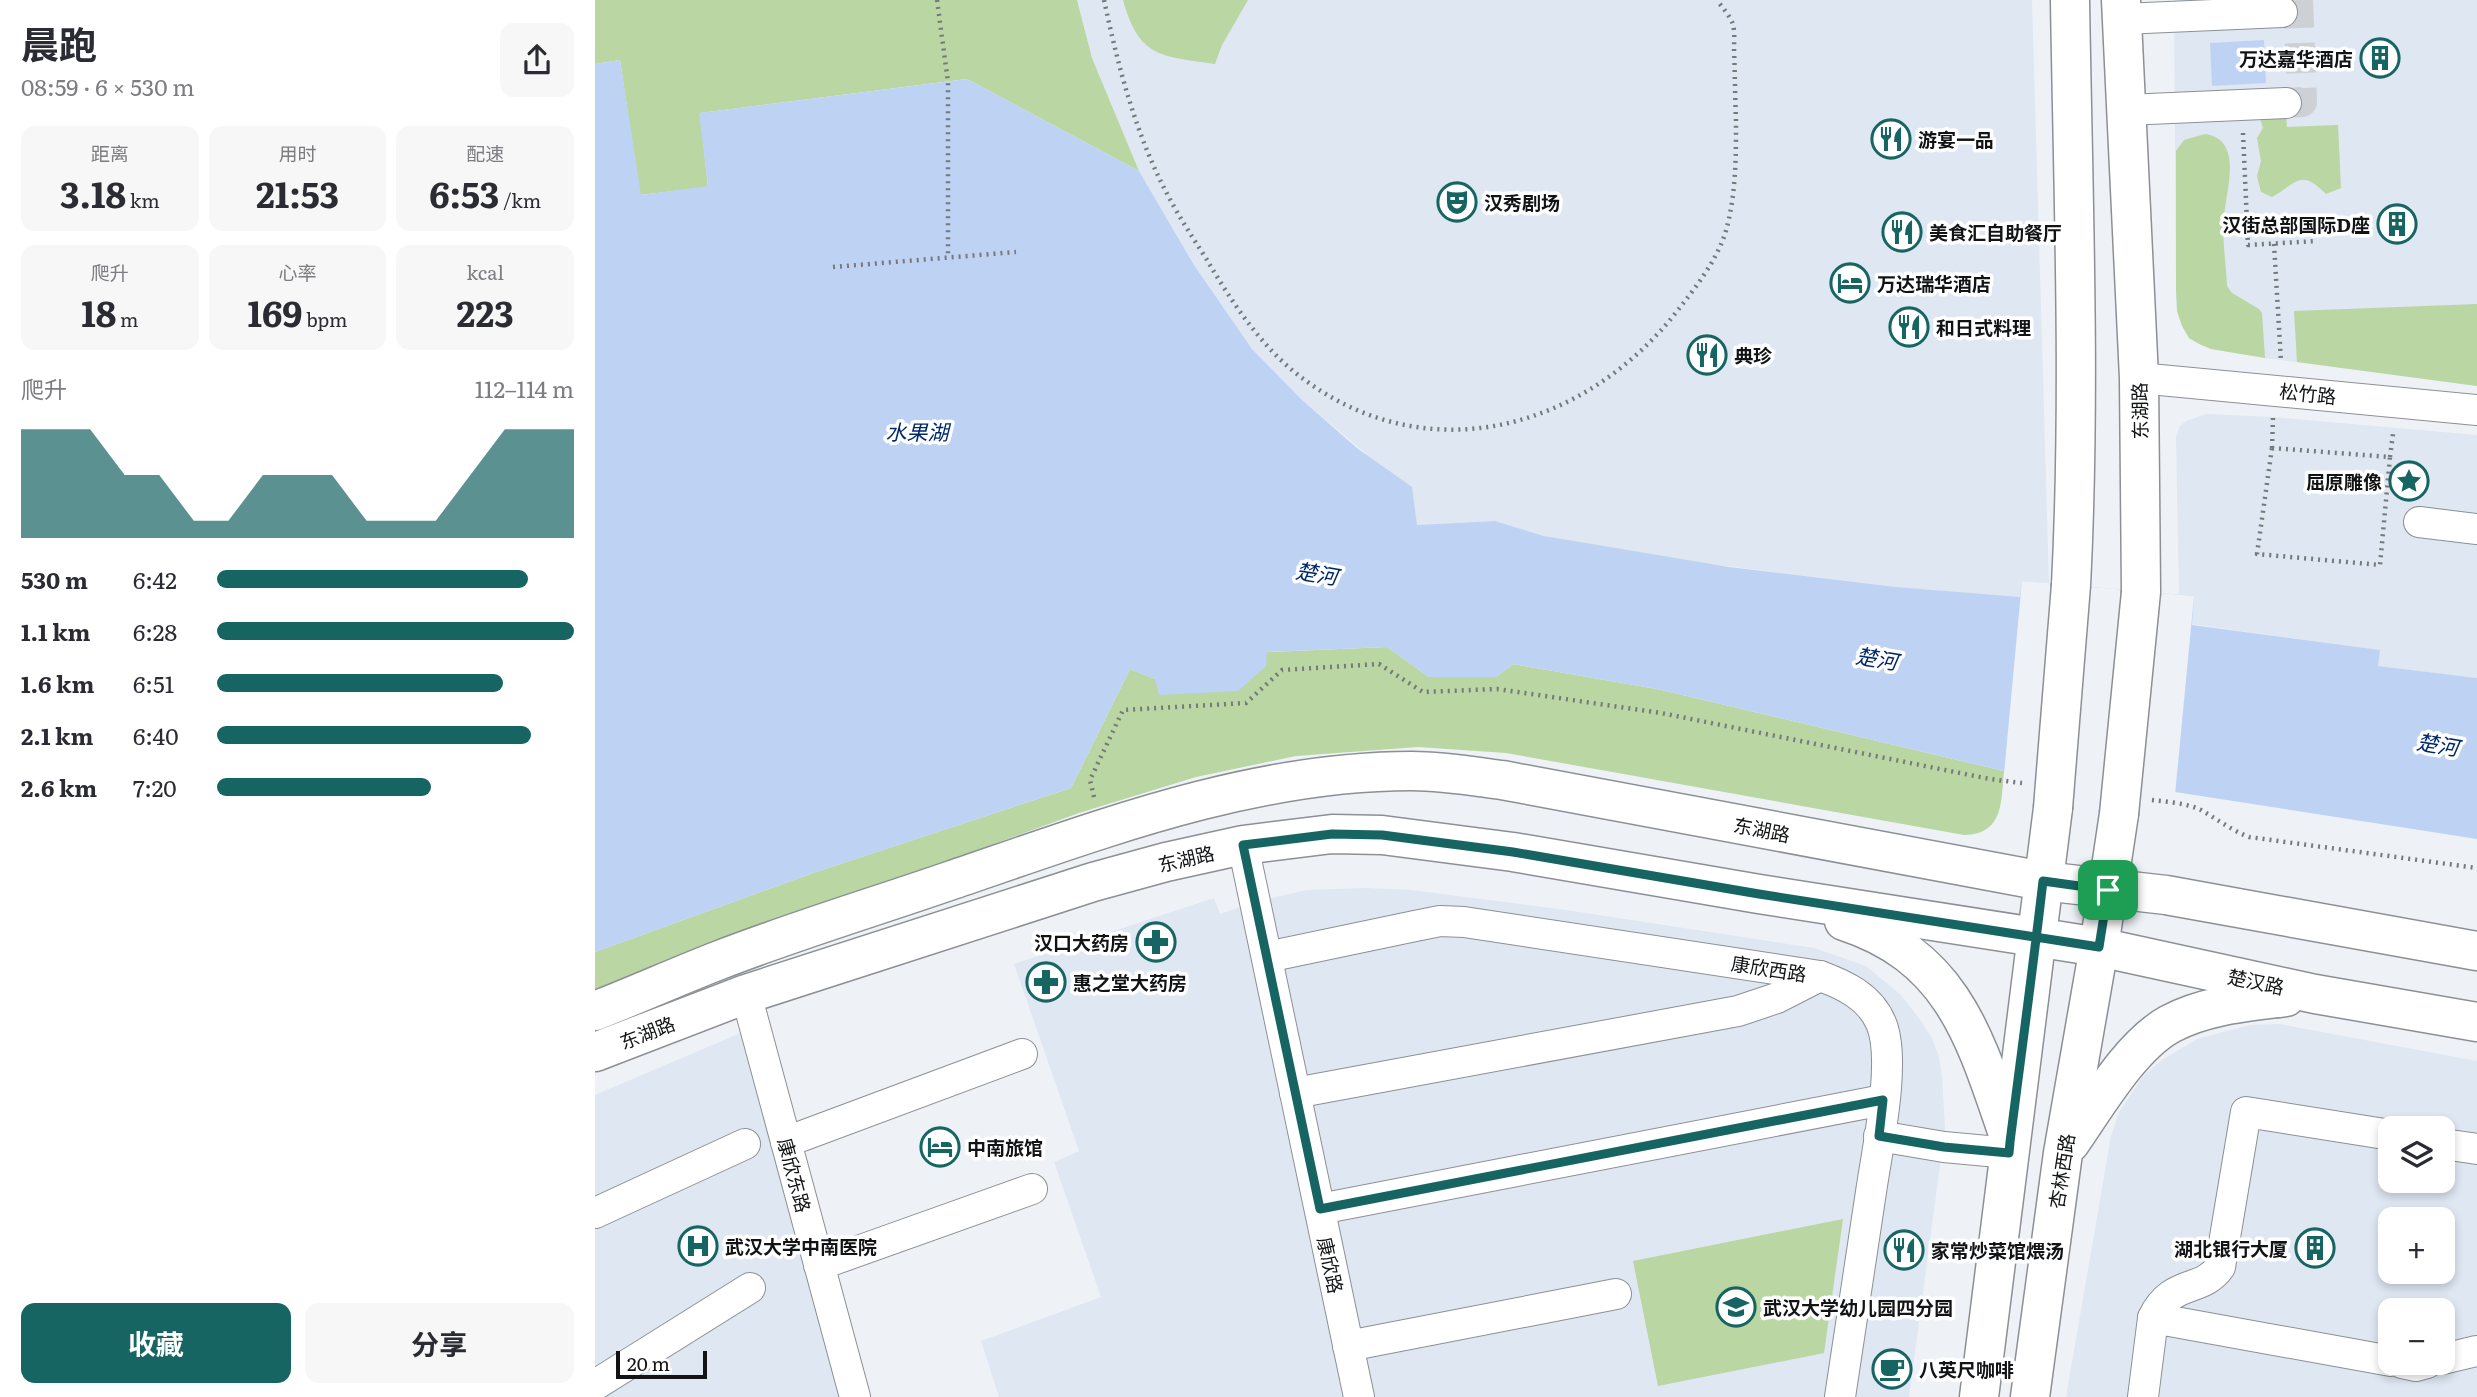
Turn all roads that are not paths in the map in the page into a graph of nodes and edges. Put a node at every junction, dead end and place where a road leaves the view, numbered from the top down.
1 (2070, 0) edge
2 (2122, 10) edge
3 (2282, 12) dead end
4 (2285, 103) dead end
5 (2126, 110) junction
6 (2139, 378) junction
7 (2477, 410) edge
8 (2419, 522) dead end
9 (2477, 529) edge
10 (1243, 845) junction
11 (2043, 881) junction
12 (2108, 890) junction
13 (1759, 894) junction
14 (2036, 937) junction
15 (2099, 947) junction
16 (2477, 951) edge
17 (1267, 957) junction
18 (1820, 976) junction
19 (2315, 993) junction
20 (746, 994) junction
21 (595, 1012) edge
22 (2477, 1022) edge
23 (595, 1052) edge
24 (1022, 1054) dead end
25 (1295, 1093) junction
26 (1883, 1100) junction
27 (2378, 1133) edge
28 (1879, 1136) junction
29 (786, 1142) junction
30 (745, 1144) dead end
31 (2455, 1146) edge
32 (2010, 1147) junction
33 (2477, 1149) edge
34 (2063, 1153) junction
35 (1033, 1189) dead end
36 (1320, 1209) junction
37 (595, 1213) edge
38 (819, 1265) junction
39 (750, 1288) dead end
40 (1616, 1294) dead end
41 (2153, 1318) junction
42 (1348, 1346) junction
43 (2477, 1349) edge
44 (2455, 1355) edge
45 (2378, 1359) edge
46 (595, 1385) edge
47 (855, 1397) edge
48 (1359, 1397) edge
49 (1840, 1397) edge
50 (1979, 1397) edge
51 (2029, 1397) edge
52 (2143, 1397) edge

1 - 11 main road, bridge
2 - 3 street
2 - 5 main road, 东湖路
4 - 5 street
5 - 6 main road, 东湖路
6 - 7 street, 松竹路
6 - 12 main road, 东湖路, bridge
8 - 9 street
10 - 13 main road, 东湖路
10 - 17 street, 康欣路
10 - 20 main road, 东湖路
11 - 12 main road
11 - 14 main road
11 - 21 main road, 东湖路
12 - 15 main road, 东湖路
12 - 16 main road
13 - 14 main road, 东湖路
13 - 32 main road
14 - 15 main road, 楚汉路
14 - 32 main road
15 - 19 main road, 楚汉路
15 - 34 main road, 杏林西路
17 - 18 street, 康欣西路
17 - 25 street, 康欣路
18 - 25 street
18 - 26 street, 康欣西路
19 - 22 main road, 楚汉路
19 - 34 main road
20 - 23 main road, 东湖路
20 - 29 street, 康欣东路
24 - 29 street
25 - 36 street, 康欣路
26 - 28 street, 康欣西路
26 - 36 street
27 - 41 street
28 - 32 street
28 - 49 street, 康欣西路
29 - 38 street, 康欣东路
30 - 37 street
31 - 33 street
32 - 50 main road
34 - 51 main road, 杏林西路
35 - 38 street
36 - 42 street, 康欣路
38 - 47 street, 康欣东路
39 - 46 street
40 - 42 street
41 - 45 street
41 - 52 street
42 - 48 street, 康欣路
43 - 44 street

